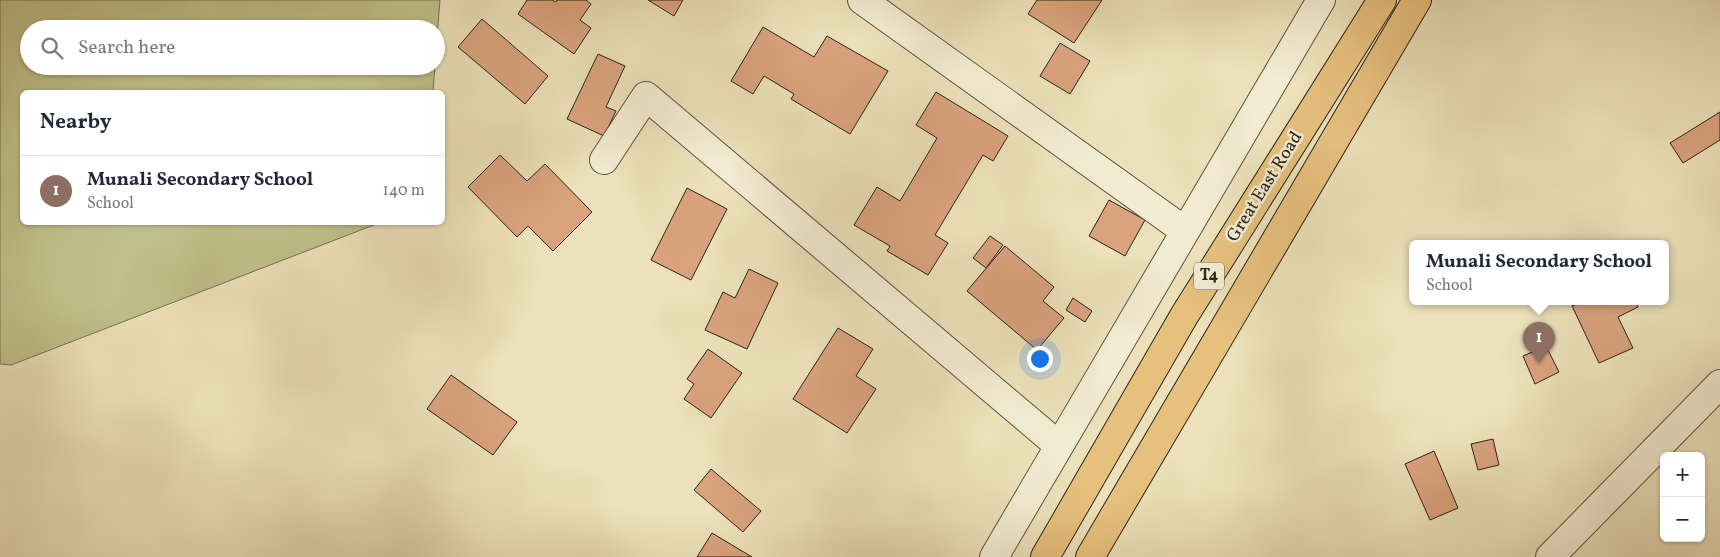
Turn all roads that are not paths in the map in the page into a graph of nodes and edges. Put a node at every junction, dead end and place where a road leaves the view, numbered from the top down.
1 (862, 0) edge
2 (1321, 0) edge
3 (1382, 0) edge
4 (1417, 1) edge
5 (604, 160) dead end
6 (1184, 230) junction
7 (1720, 384) edge
8 (1058, 444) junction
9 (994, 557) edge
10 (1045, 557) edge
11 (1090, 557) edge
12 (1550, 557) edge

1 - 6 street
2 - 6 street
3 - 10 main road, Great East Road / T4
4 - 11 main road, Great East Road / T4
5 - 8 street
6 - 8 street
7 - 12 street
8 - 9 street

